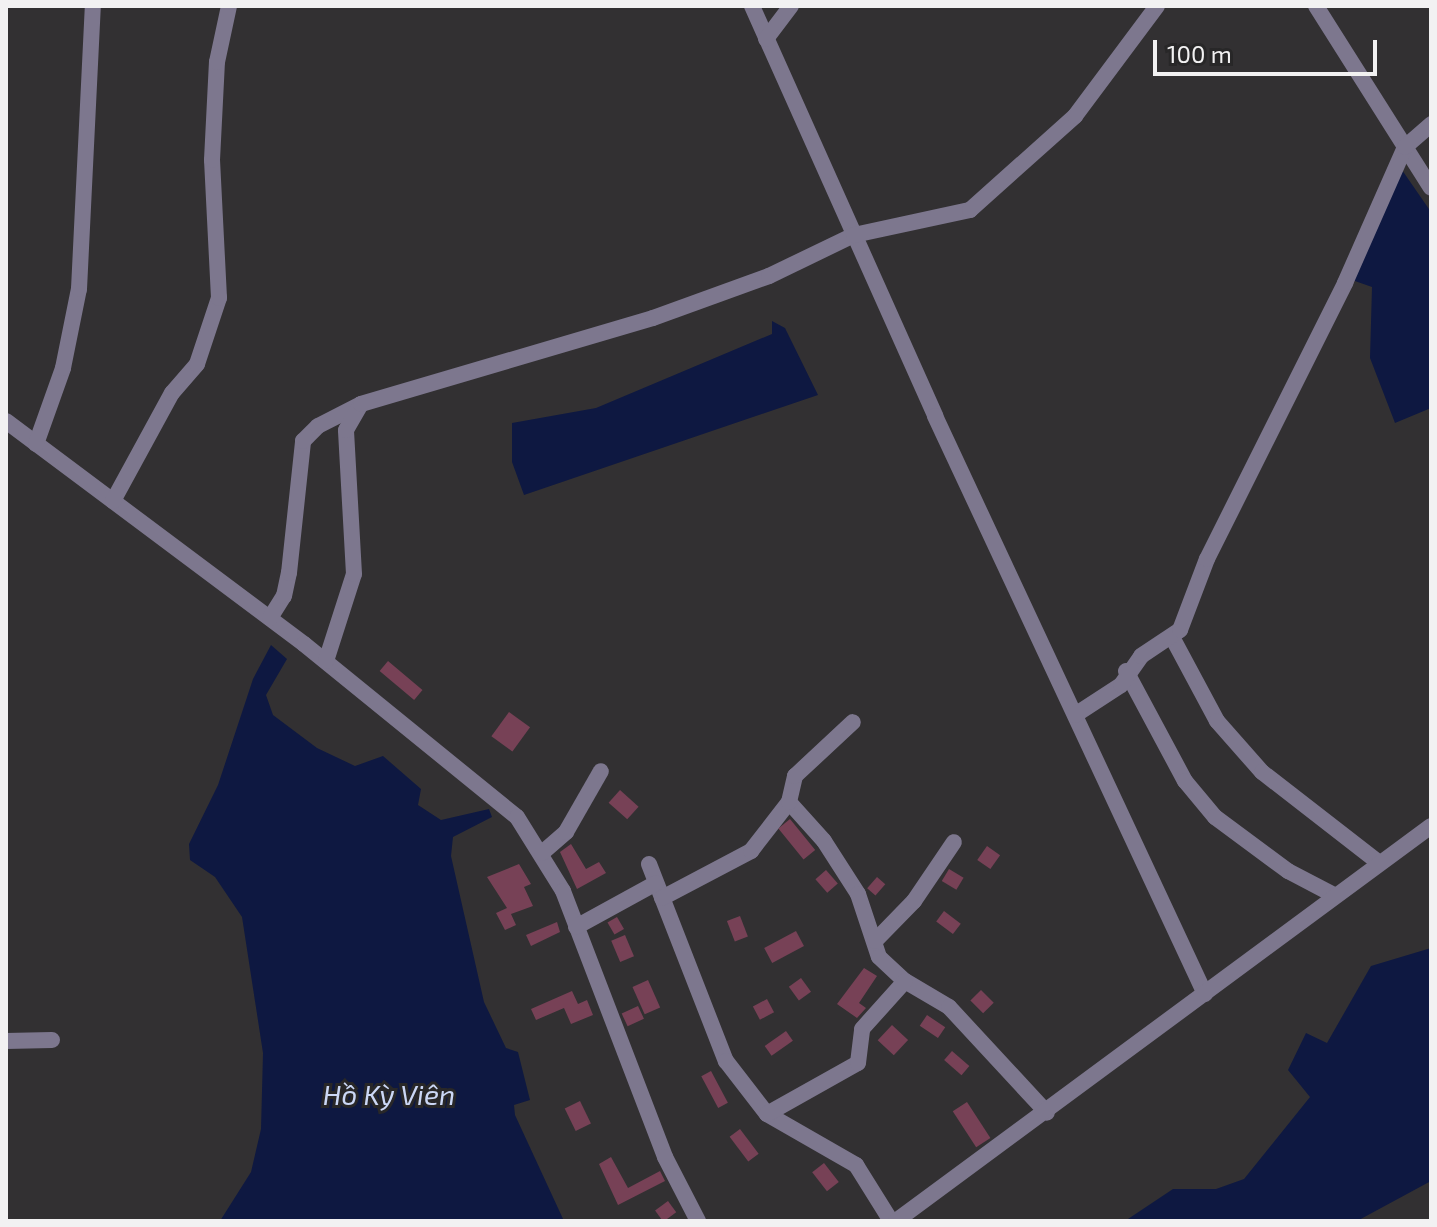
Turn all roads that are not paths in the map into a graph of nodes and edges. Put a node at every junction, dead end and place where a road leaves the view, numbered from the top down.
1 (93, 6) edge
2 (229, 6) edge
3 (752, 6) edge
4 (791, 6) edge
5 (1157, 6) edge
6 (1316, 6) edge
7 (766, 39) junction
8 (1431, 124) edge
9 (1405, 147) junction
10 (1431, 188) edge
11 (854, 235) junction
12 (361, 404) junction
13 (6, 421) edge
14 (14, 434) edge
15 (36, 444) junction
16 (113, 501) junction
17 (270, 618) junction
18 (1172, 637) junction
19 (326, 661) junction
20 (1126, 671) junction
21 (1075, 715) junction
22 (853, 722) dead end
23 (601, 771) dead end
24 (789, 802) junction
25 (1431, 826) edge
26 (954, 842) dead end
27 (542, 853) junction
28 (1378, 862) junction
29 (649, 864) dead end
30 (659, 890) junction
31 (1334, 895) junction
32 (576, 927) junction
33 (875, 941) junction
34 (905, 981) junction
35 (1205, 994) junction
36 (52, 1040) dead end
37 (6, 1041) edge
38 (1047, 1113) junction
39 (767, 1114) junction
40 (698, 1221) edge
41 (894, 1221) edge

1 - 15 street
2 - 16 street
3 - 7 street
4 - 7 street
5 - 11 street
6 - 9 street
7 - 11 street
8 - 9 street
9 - 10 street
9 - 18 street
11 - 12 street
11 - 21 street
12 - 17 street
12 - 19 street
13 - 14 street
14 - 15 street
15 - 16 street
16 - 17 street
17 - 19 street
18 - 20 street
18 - 28 street
19 - 27 street
20 - 21 street
20 - 31 street
21 - 35 street
22 - 24 street
23 - 27 street
24 - 30 street
24 - 33 street
25 - 28 street
26 - 33 street
27 - 32 street
28 - 31 street
29 - 30 street
30 - 32 street
30 - 39 street
31 - 35 street
32 - 40 street
33 - 34 street
34 - 38 street
34 - 39 street
35 - 38 street
36 - 37 street
38 - 41 street
39 - 41 street

